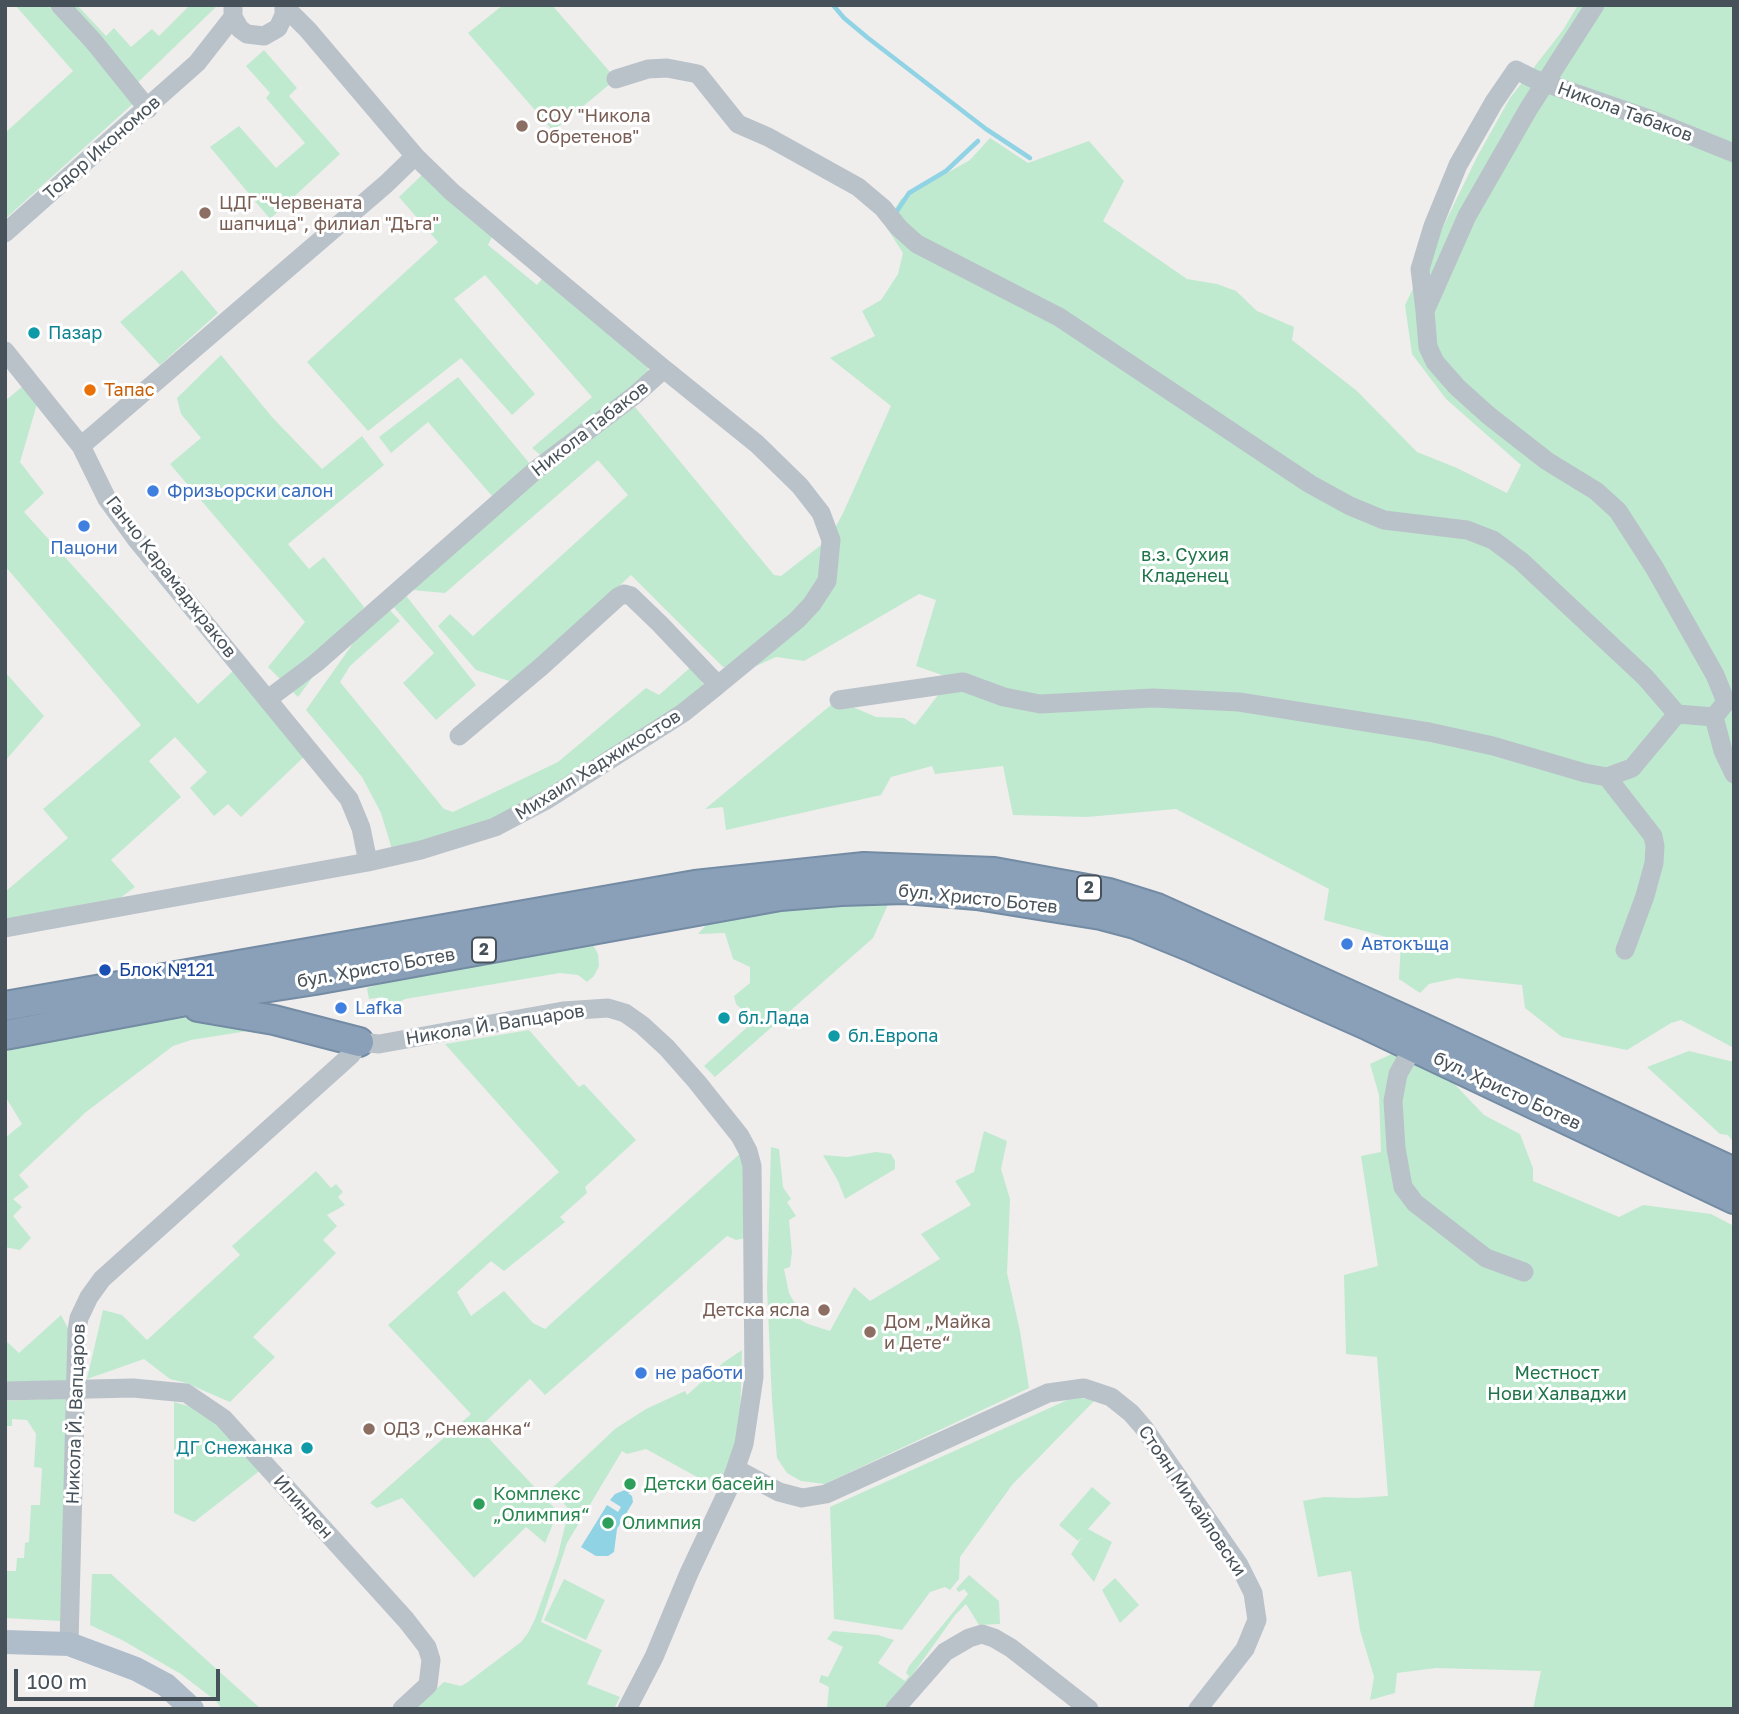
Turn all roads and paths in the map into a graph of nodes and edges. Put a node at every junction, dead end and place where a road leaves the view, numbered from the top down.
1 (60, 5) edge
2 (1595, 5) edge
3 (284, 6) edge
4 (233, 11) edge
5 (278, 28) junction
6 (308, 30) junction
7 (247, 34) junction
8 (197, 63) junction
9 (616, 79) dead end
10 (1545, 83) junction
11 (148, 109) junction
12 (1734, 153) edge
13 (415, 156) junction
14 (5, 233) edge
15 (1425, 311) junction
16 (5, 351) edge
17 (664, 369) junction
18 (81, 446) junction
19 (718, 685) junction
20 (268, 699) junction
21 (839, 700) dead end
22 (1725, 708) edge
23 (1677, 714) junction
24 (458, 736) dead end
25 (1734, 774) edge
26 (1607, 777) junction
27 (368, 862) junction
28 (5, 928) edge
29 (1625, 950) dead end
30 (246, 963) junction
31 (197, 971) junction
32 (289, 983) junction
33 (228, 1004) junction
34 (5, 1006) edge
35 (274, 1020) junction
36 (5, 1035) edge
37 (359, 1042) junction
38 (1411, 1051) dead end
39 (1734, 1172) edge
40 (1734, 1199) edge
41 (1524, 1272) dead end
42 (5, 1391) edge
43 (74, 1391) junction
44 (736, 1469) junction
45 (5, 1642) edge
46 (69, 1644) junction
47 (192, 1709) edge
48 (402, 1709) edge
49 (627, 1709) edge
50 (895, 1709) edge
51 (1089, 1709) edge
52 (1198, 1709) edge

1 - 11 street
2 - 10 street
3 - 5 street
3 - 6 street, Никола Табаков
4 - 7 street
4 - 8 street
5 - 6 street
5 - 7 street
6 - 13 street, Никола Табаков
7 - 8 street
8 - 11 street, Тодор Икономов
9 - 23 street
10 - 12 street, Никола Табаков
10 - 15 street
10 - 15 street, Никола Табаков
11 - 14 street, Тодор Икономов
13 - 17 street, Никола Табаков
13 - 18 street
15 - 22 street
16 - 18 street, Ганчо Карамаджраков
17 - 19 street, Михаил Хаджикостов
17 - 20 street, Никола Табаков
18 - 20 street, Ганчо Карамаджраков
19 - 24 street
19 - 27 street, Михаил Хаджикостов
20 - 27 street, Ганчо Карамаджраков
21 - 26 street
22 - 23 street
22 - 25 street
23 - 26 street
26 - 29 street
27 - 28 street, Михаил Хаджикостов
30 - 31 highway, бул. Христо Ботев / 2
30 - 33 highway
30 - 39 highway, бул. Христо Ботев / 2
31 - 33 highway
31 - 34 highway, бул. Христо Ботев / 2
32 - 33 highway, бул. Христо Ботев / 2
32 - 35 highway
32 - 40 highway, бул. Христо Ботев / 2
33 - 35 highway
33 - 36 highway
35 - 37 highway
37 - 43 street, Никола Й. Вапцаров
37 - 44 street, Никола Й. Вапцаров
38 - 41 street
42 - 43 street, Илинден
43 - 46 street, Никола Й. Вапцаров
43 - 48 street, Илинден
44 - 49 street, Никола Й. Вапцаров
44 - 52 street, Стоян Михайловски
45 - 46 main road
46 - 47 main road
50 - 51 street

